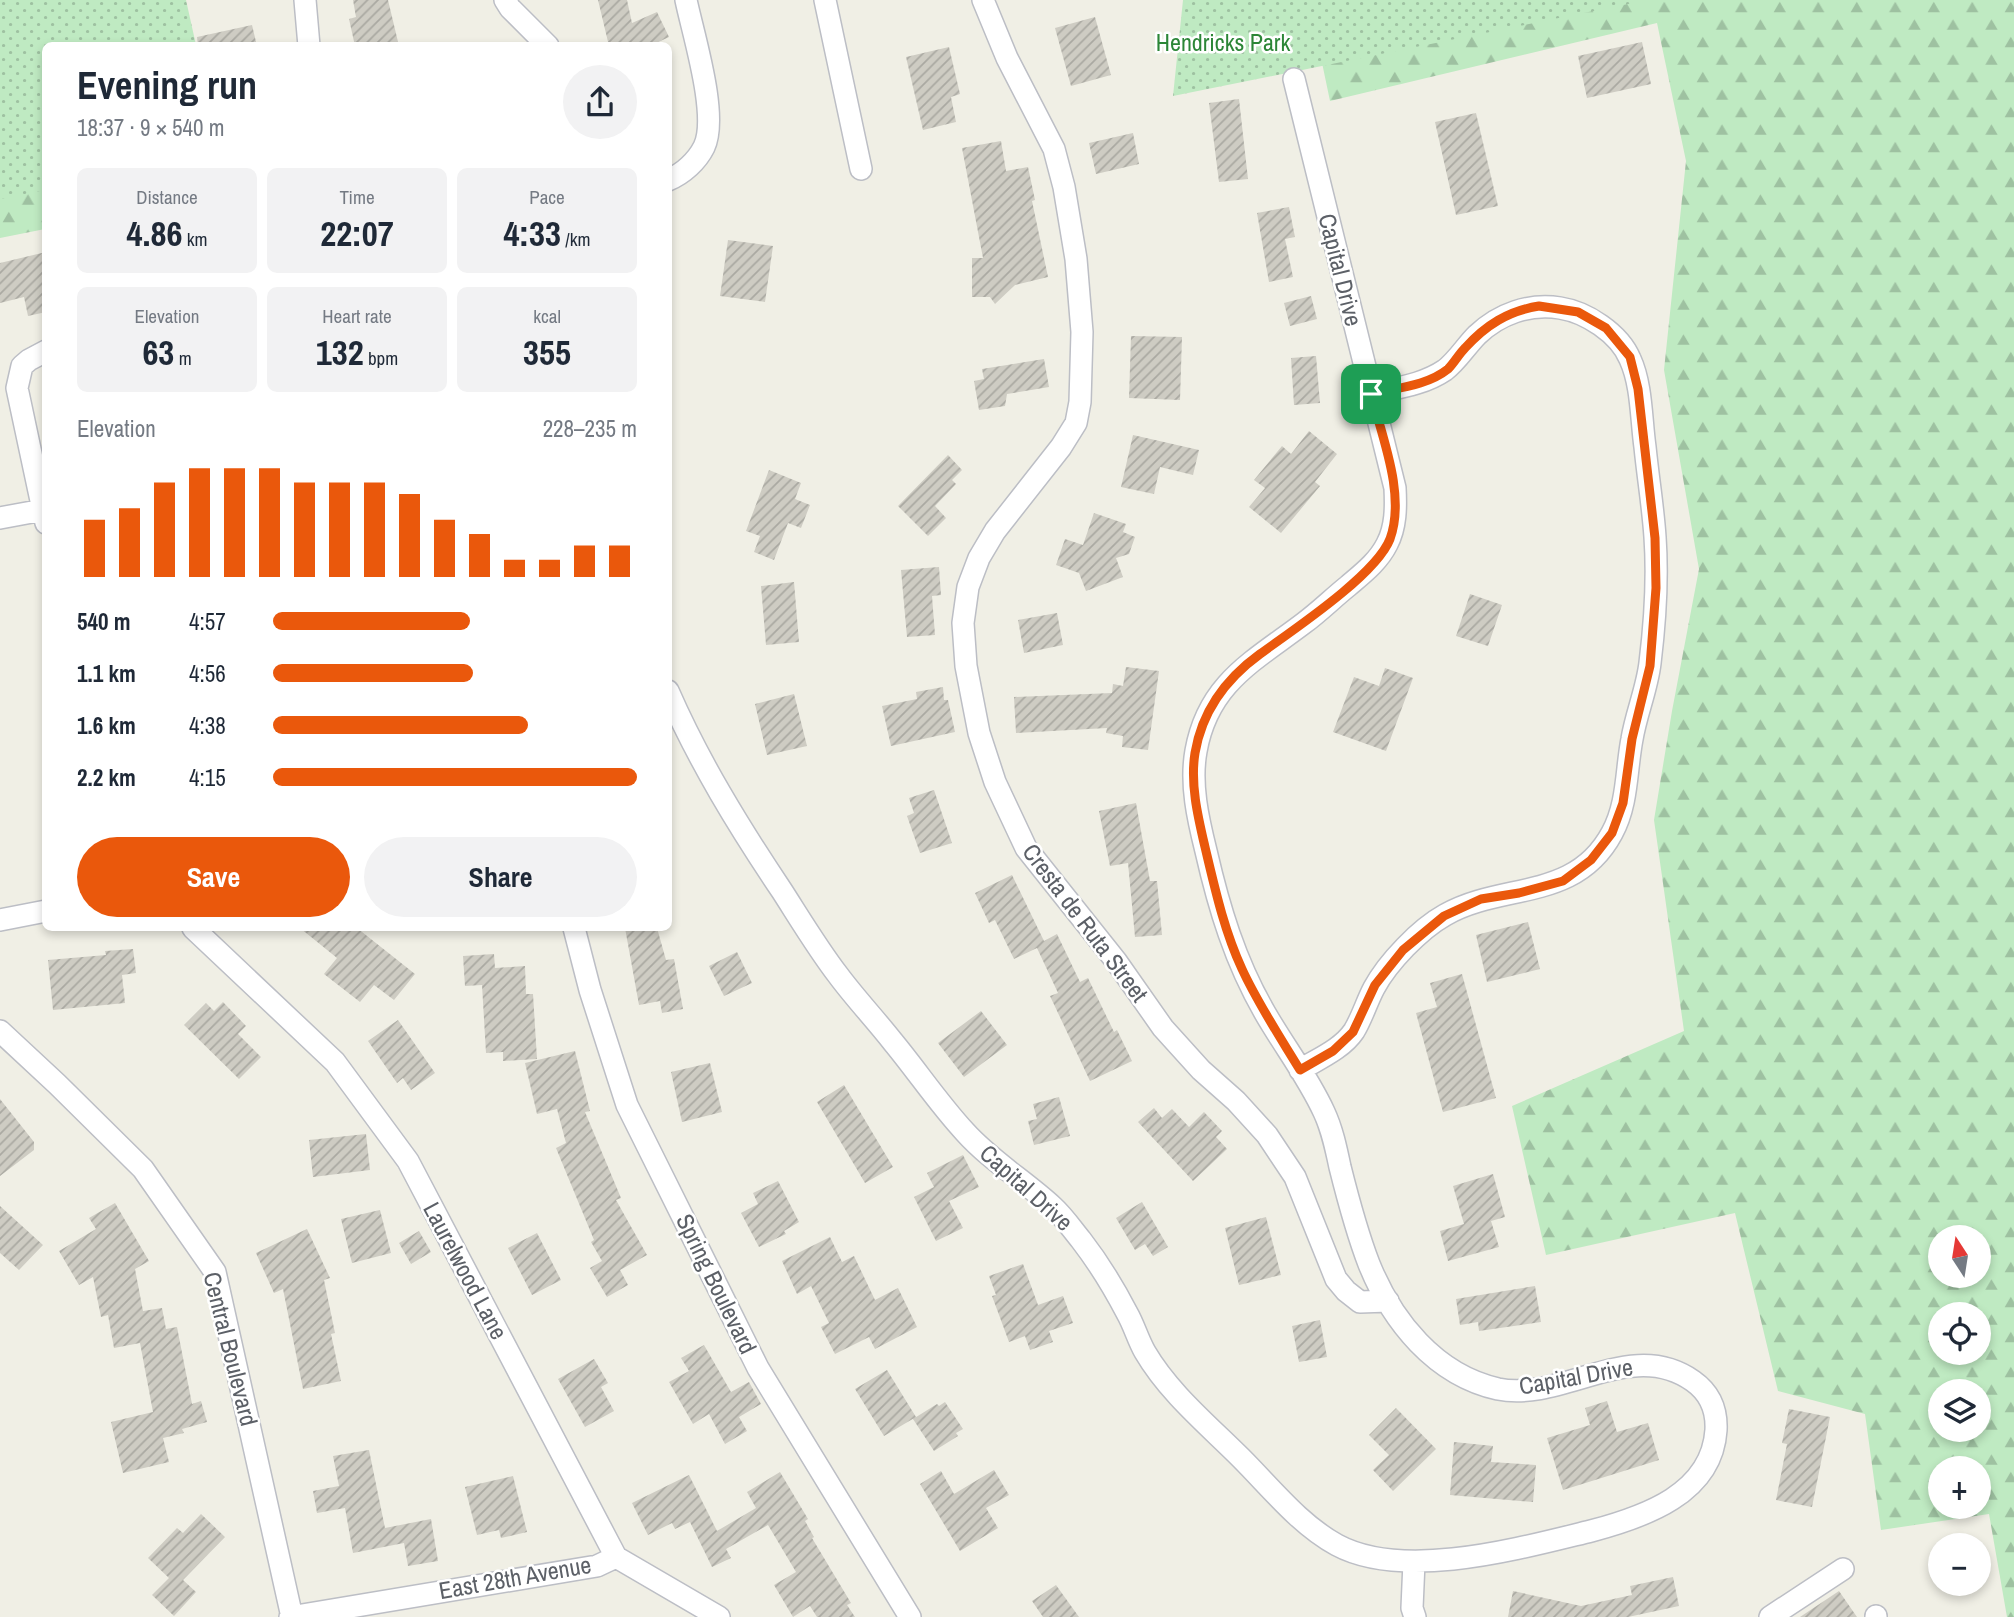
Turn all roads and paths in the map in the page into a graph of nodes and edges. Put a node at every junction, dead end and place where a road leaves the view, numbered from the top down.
1 (305, 0) edge
2 (505, 0) edge
3 (673, 0) edge
4 (686, 0) edge
5 (825, 0) edge
6 (983, 0) edge
7 (692, 31) junction
8 (309, 42) edge
9 (544, 42) edge
10 (1294, 79) dead end
11 (861, 169) dead end
12 (672, 178) edge
13 (42, 354) edge
14 (1371, 394) junction
15 (42, 506) edge
16 (42, 516) edge
17 (0, 518) edge
18 (672, 700) edge
19 (42, 912) edge
20 (0, 920) edge
21 (196, 931) edge
22 (575, 931) edge
23 (0, 1031) edge
24 (1300, 1070) junction
25 (1388, 1301) junction
26 (616, 1557) junction
27 (1414, 1562) junction
28 (1843, 1569) dead end
29 (291, 1617) edge
30 (719, 1617) edge
31 (910, 1617) edge
32 (1415, 1617) edge
33 (1770, 1617) edge

1 - 8 street
2 - 9 street
3 - 7 street
4 - 7 street
5 - 11 street
6 - 25 street, Cresta de Ruta Street
7 - 12 street
10 - 14 street, Capital Drive
13 - 15 street
14 - 24 street, Capital Drive
14 - 24 street
16 - 17 street
18 - 27 street, Capital Drive
19 - 20 street
21 - 26 street, Laurelwood Lane
22 - 31 street, Spring Boulevard
23 - 29 street, Central Boulevard
24 - 25 street, Capital Drive
25 - 27 street, Capital Drive
26 - 29 street, East 28th Avenue
26 - 30 street
27 - 32 street
28 - 33 street

